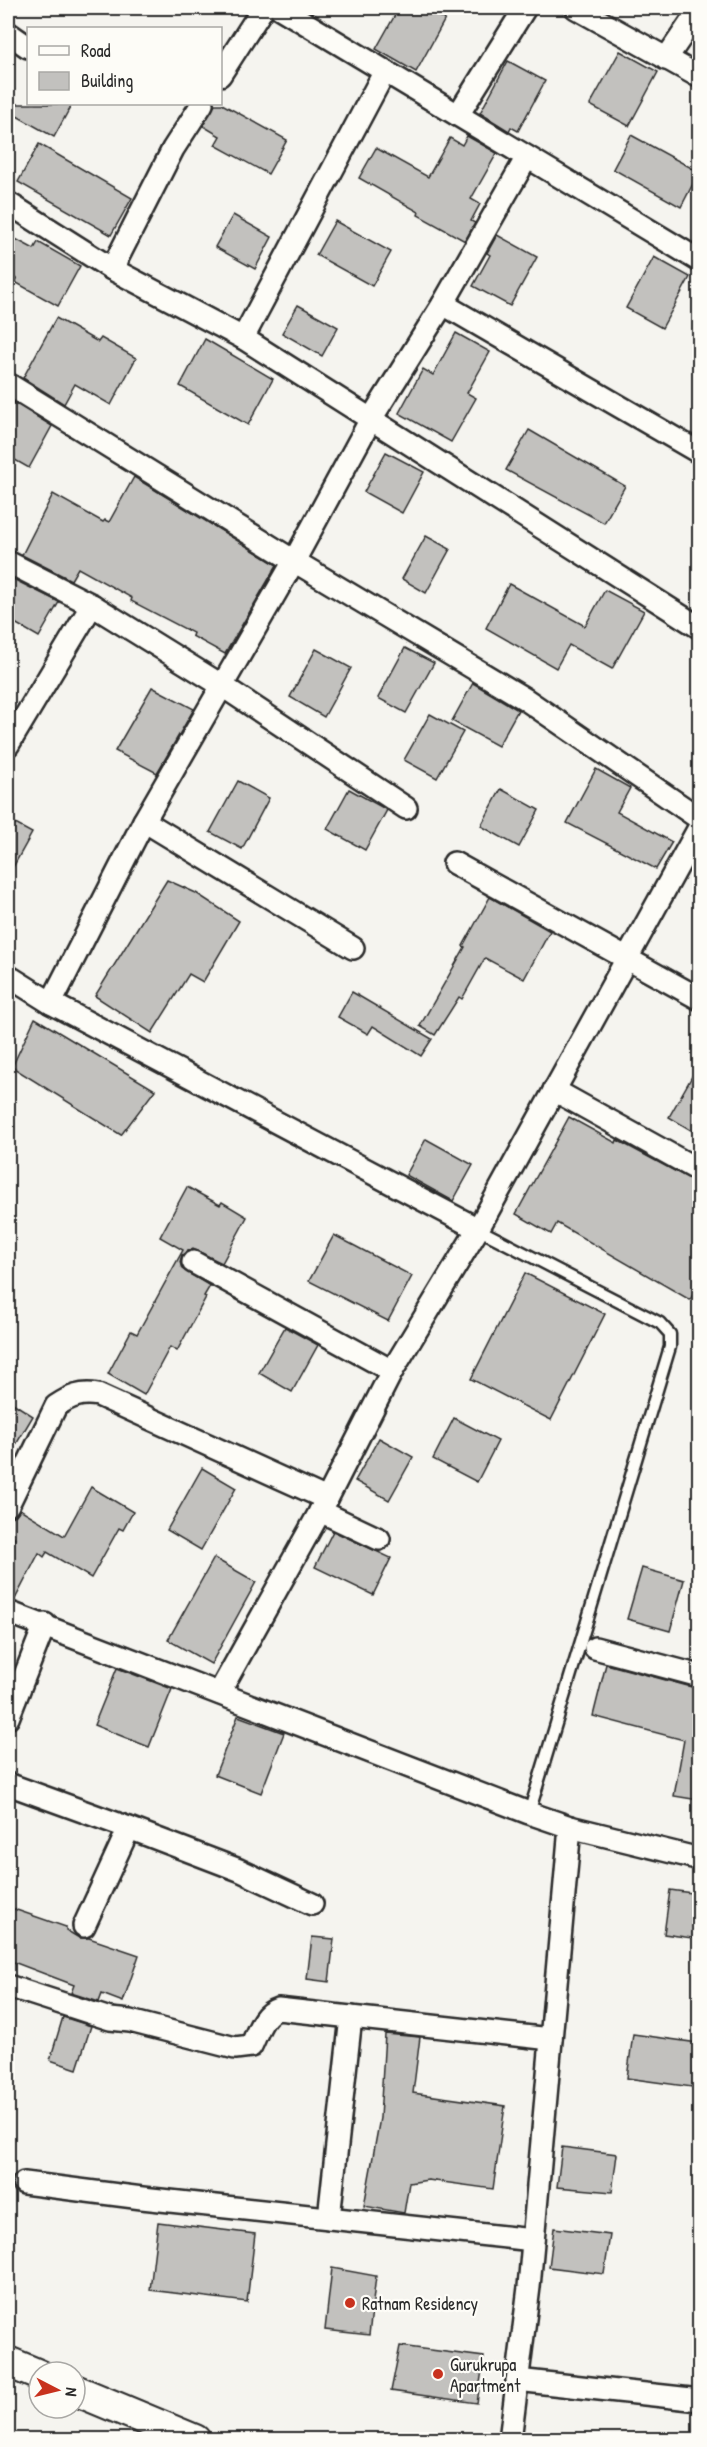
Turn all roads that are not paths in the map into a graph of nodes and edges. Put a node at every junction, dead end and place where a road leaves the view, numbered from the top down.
1 (263, 8) edge
2 (280, 8) edge
3 (525, 8) edge
4 (576, 8) edge
5 (699, 9) edge
6 (8, 33) edge
7 (27, 46) edge
8 (666, 58) junction
9 (385, 71) junction
10 (222, 72) edge
11 (699, 77) edge
12 (201, 105) edge
13 (458, 115) junction
14 (527, 157) junction
15 (8, 203) edge
16 (699, 261) edge
17 (112, 270) junction
18 (443, 304) junction
19 (243, 338) junction
20 (8, 384) edge
21 (371, 419) junction
22 (699, 453) edge
23 (294, 561) junction
24 (8, 562) edge
25 (92, 605) junction
26 (699, 628) edge
27 (221, 686) junction
28 (8, 745) edge
29 (406, 808) dead end
30 (699, 819) edge
31 (144, 821) junction
32 (699, 826) edge
33 (454, 863) dead end
34 (353, 948) dead end
35 (626, 959) junction
36 (8, 976) edge
37 (699, 999) edge
38 (51, 1003) junction
39 (554, 1090) junction
40 (699, 1171) edge
41 (478, 1229) junction
42 (193, 1262) dead end
43 (392, 1371) junction
44 (8, 1505) edge
45 (323, 1505) junction
46 (379, 1539) dead end
47 (8, 1612) edge
48 (45, 1624) junction
49 (596, 1648) dead end
50 (699, 1676) edge
51 (219, 1693) junction
52 (8, 1718) edge
53 (8, 1784) edge
54 (528, 1813) junction
55 (129, 1827) junction
56 (570, 1827) junction
57 (699, 1858) edge
58 (312, 1904) dead end
59 (84, 1926) dead end
60 (8, 1986) edge
61 (351, 2017) junction
62 (551, 2039) junction
63 (24, 2183) dead end
64 (329, 2218) junction
65 (533, 2240) junction
66 (8, 2362) edge
67 (27, 2370) edge
68 (517, 2380) junction
69 (87, 2395) edge
70 (699, 2400) edge
71 (195, 2439) edge
72 (510, 2439) edge

1 - 10 street
2 - 9 street
3 - 13 street
4 - 8 street
5 - 8 street
6 - 7 street
8 - 11 street
9 - 13 street
9 - 19 street
12 - 17 street
13 - 14 street
14 - 16 street
14 - 18 street
15 - 17 street
17 - 19 street
18 - 21 street
18 - 22 street
19 - 21 street
20 - 23 street
21 - 23 street
21 - 26 street
23 - 27 street
23 - 30 street
24 - 25 street
25 - 27 street
25 - 28 street
27 - 29 street
27 - 31 street
31 - 34 street
31 - 38 street
32 - 35 street
33 - 35 street
35 - 37 street
35 - 39 street
36 - 38 street
38 - 41 street
39 - 40 street
39 - 41 street
41 - 43 street
41 - 54 lane
42 - 43 street
43 - 45 street
44 - 45 street
45 - 46 street
45 - 51 street
47 - 48 street
48 - 51 street
48 - 52 street
49 - 50 street
51 - 54 street
53 - 55 street
54 - 56 street
55 - 58 street
55 - 59 street
56 - 57 street
56 - 62 street
60 - 61 street
61 - 62 street
61 - 64 street
62 - 65 street
63 - 64 street
64 - 65 street
65 - 68 street
66 - 67 street
68 - 70 street
68 - 72 street
69 - 71 street

